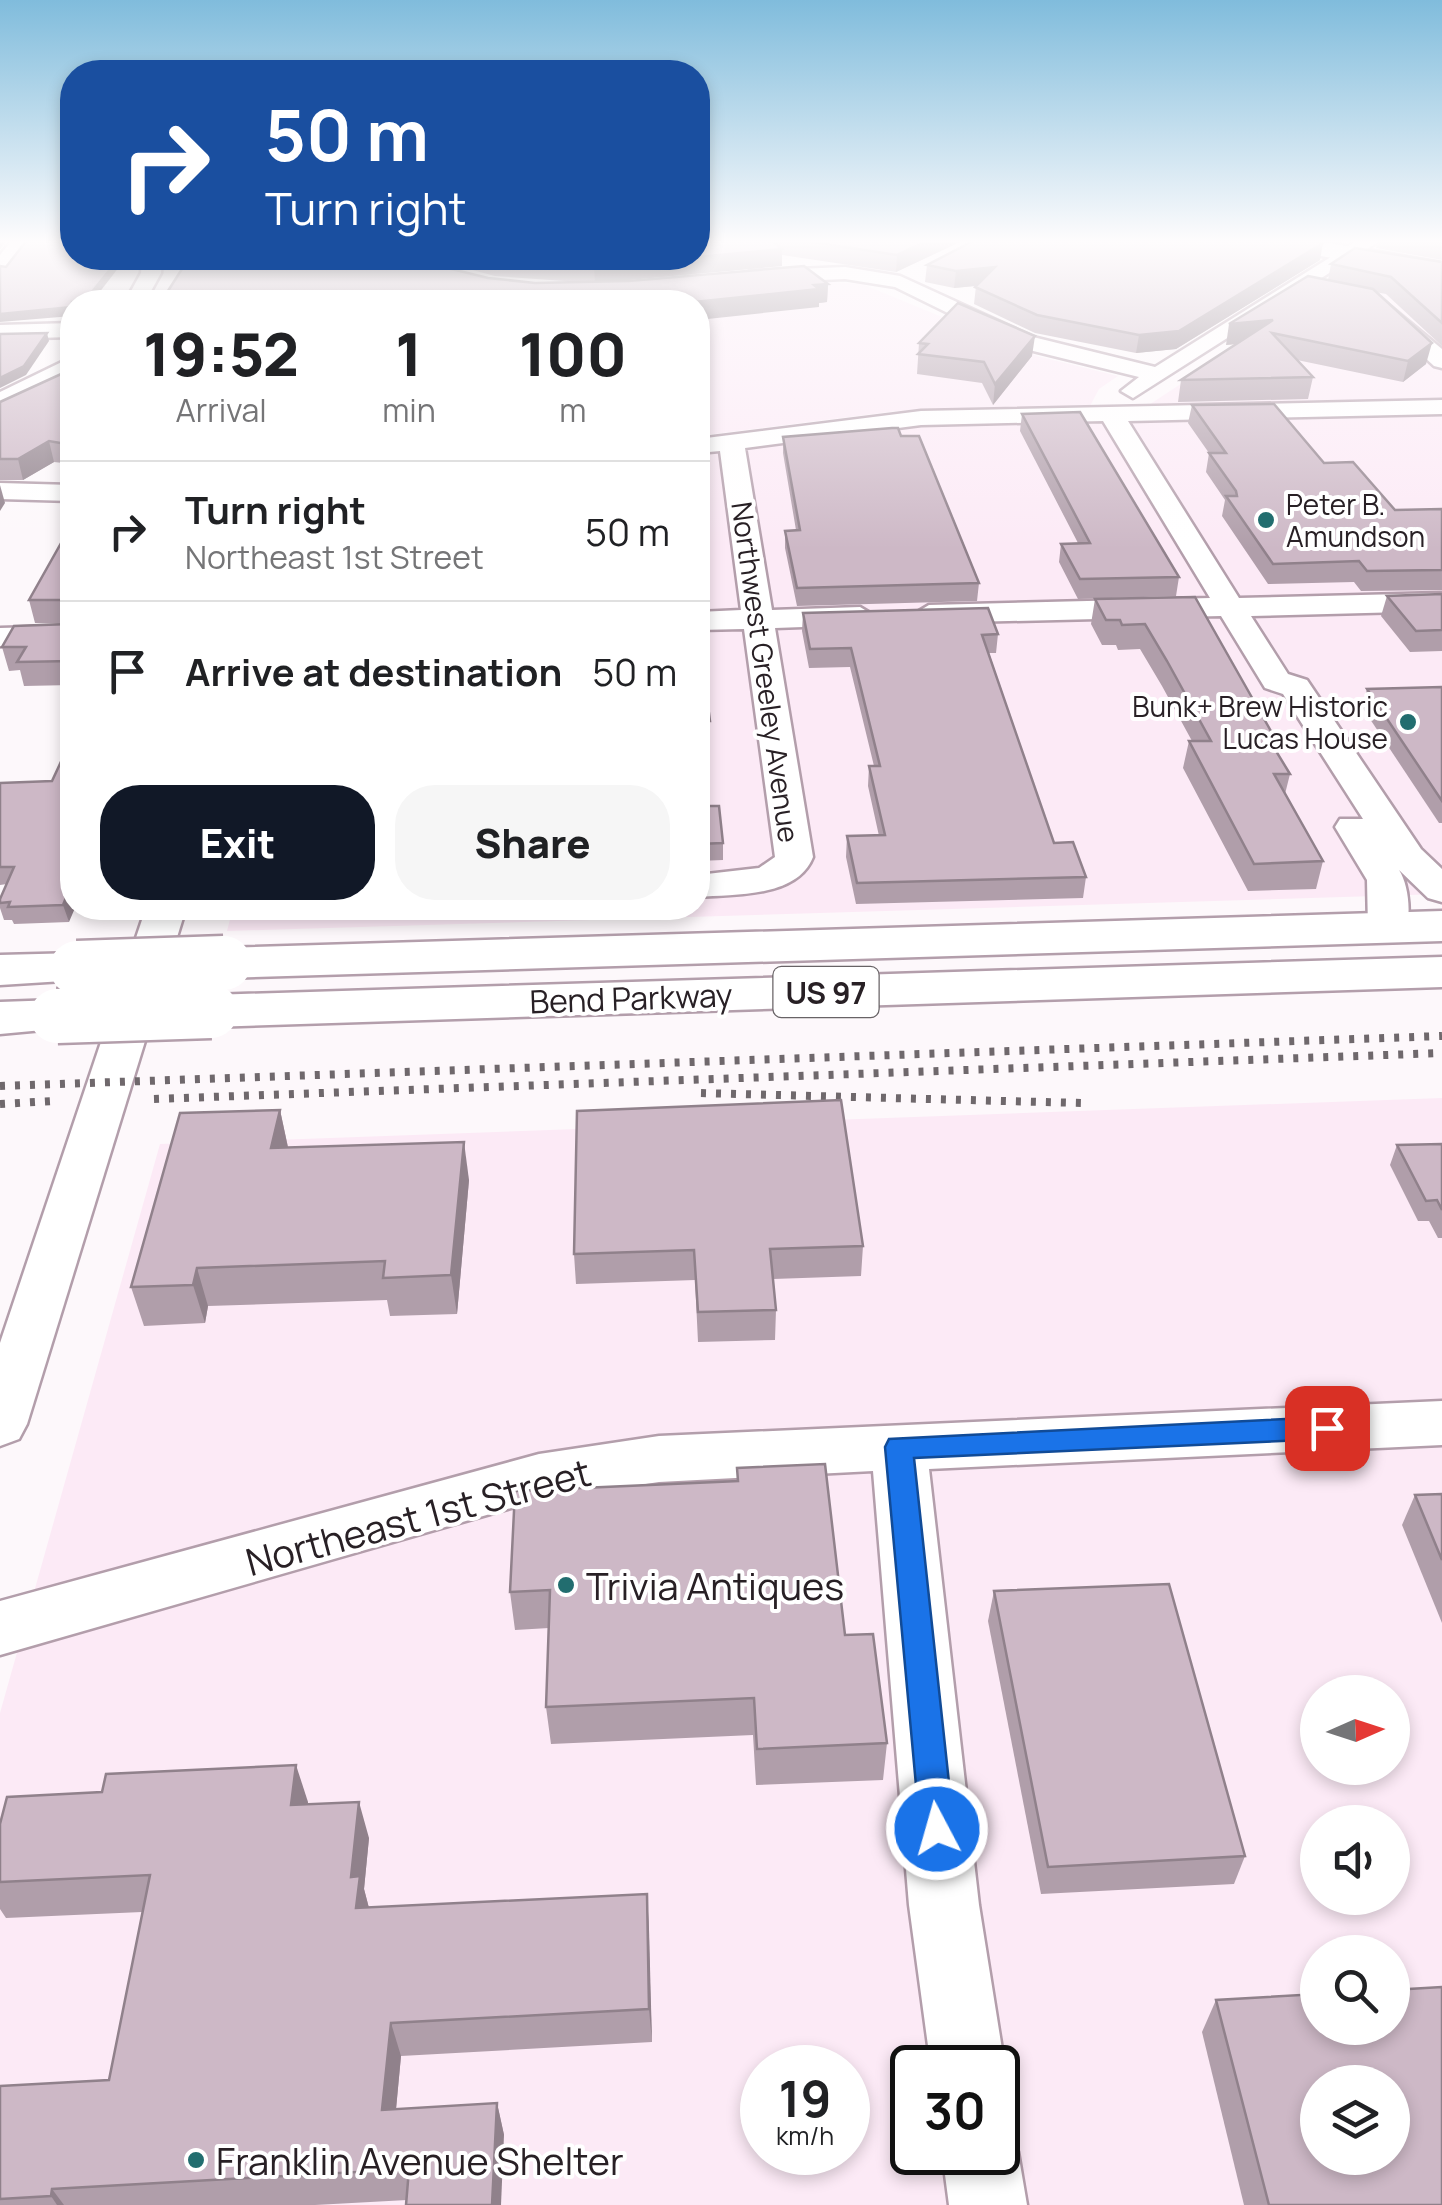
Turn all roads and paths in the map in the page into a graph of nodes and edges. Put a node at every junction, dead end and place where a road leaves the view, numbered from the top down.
1 (1029, 343) edge
2 (1211, 343) edge
3 (1422, 343) edge
4 (1442, 361) edge
5 (60, 370) edge
6 (1159, 375) junction
7 (0, 402) edge
8 (1442, 407) edge
9 (1110, 414) junction
10 (731, 442) junction
11 (710, 445) edge
12 (0, 491) edge
13 (60, 493) edge
14 (1442, 602) edge
15 (1229, 606) junction
16 (759, 619) junction
17 (710, 620) edge
18 (60, 635) edge
19 (0, 637) edge
20 (1276, 681) junction
21 (710, 885) edge
22 (1442, 890) edge
23 (162, 920) edge
24 (1442, 926) edge
25 (1388, 928) junction
26 (0, 970) edge
27 (1442, 972) edge
28 (217, 987) junction
29 (0, 1018) edge
30 (1442, 1423) edge
31 (0, 1424) edge
32 (899, 1447) junction
33 (0, 1628) edge
34 (965, 2045) edge
35 (983, 2175) edge
36 (988, 2205) edge

1 - 6 street
2 - 6 street
3 - 4 street
5 - 7 street
6 - 9 street
8 - 9 street
9 - 10 street
9 - 15 street
10 - 11 street
10 - 16 street, Northwest Greeley Avenue
12 - 13 street
14 - 15 street
15 - 16 street
15 - 20 street
16 - 17 street
16 - 21 street, Northwest Greeley Avenue
18 - 19 street
20 - 22 street
20 - 25 street
23 - 31 street
24 - 25 main road, Bend Parkway / US 97
25 - 28 main road, Bend Parkway / US 97
26 - 28 main road, Bend Parkway / US 97, bridge
27 - 28 main road, Bend Parkway / US 97
28 - 29 main road, Bend Parkway / US 97, bridge
30 - 32 street, Northeast 1st Street
32 - 33 street, Northeast 1st Street
32 - 34 street
35 - 36 street

